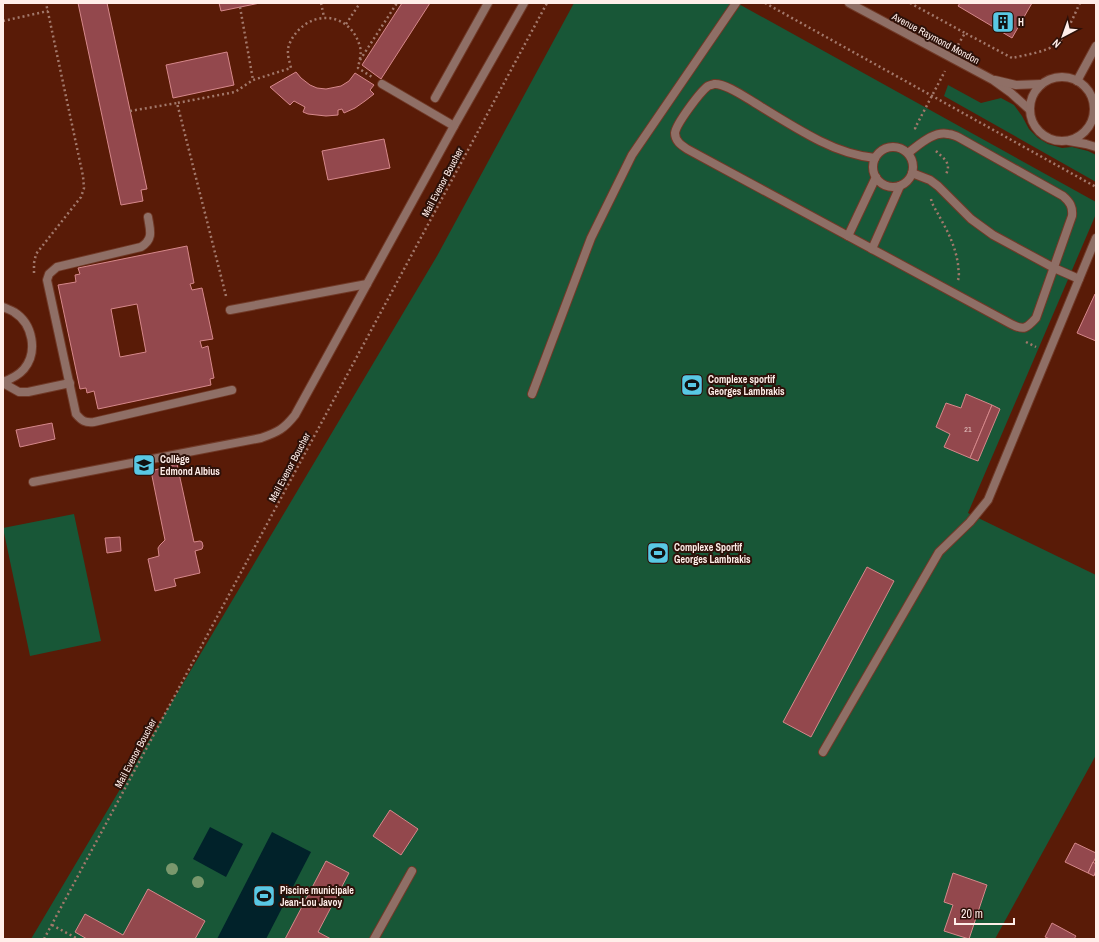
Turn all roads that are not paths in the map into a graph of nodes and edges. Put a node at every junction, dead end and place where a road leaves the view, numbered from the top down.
1 (488, 3) edge
2 (524, 3) edge
3 (736, 3) edge
4 (849, 3) edge
5 (1096, 46) edge
6 (993, 80) junction
7 (1077, 81) junction
8 (382, 84) road end
9 (1041, 84) junction
10 (435, 98) dead end
11 (1030, 110) junction
12 (1093, 114) junction
13 (1096, 124) edge
14 (454, 126) junction
15 (1066, 140) junction
16 (1096, 147) edge
17 (908, 153) junction
18 (875, 158) junction
19 (912, 173) junction
20 (876, 177) junction
21 (900, 186) junction
22 (148, 217) dead end
23 (848, 236) junction
24 (1096, 238) edge
25 (872, 249) junction
26 (1054, 268) junction
27 (1079, 279) junction
28 (368, 284) junction
29 (3, 307) edge
30 (230, 310) road end
31 (3, 383) edge
32 (70, 383) junction
33 (232, 390) dead end
34 (532, 394) dead end
35 (33, 482) dead end
36 (823, 752) dead end
37 (412, 871) dead end
38 (374, 939) edge

1 - 10 street
2 - 14 street
3 - 34 street
4 - 6 street, Avenue Raymond Mondon
5 - 7 street
6 - 9 street, Avenue Raymond Mondon
6 - 11 street, Avenue Raymond Mondon
7 - 9 street
7 - 12 street
8 - 14 street
9 - 11 street
11 - 15 street
12 - 13 street
12 - 15 street
14 - 28 street
15 - 16 street
17 - 18 street
17 - 19 street
17 - 26 street
18 - 20 street
18 - 23 street
19 - 21 street
19 - 26 street
20 - 21 street
20 - 23 street
21 - 25 street
22 - 32 street
23 - 25 street
24 - 27 street
25 - 26 street
26 - 27 street
27 - 36 street
28 - 30 street
28 - 35 street
29 - 31 street
31 - 32 street
32 - 33 street
37 - 38 street

